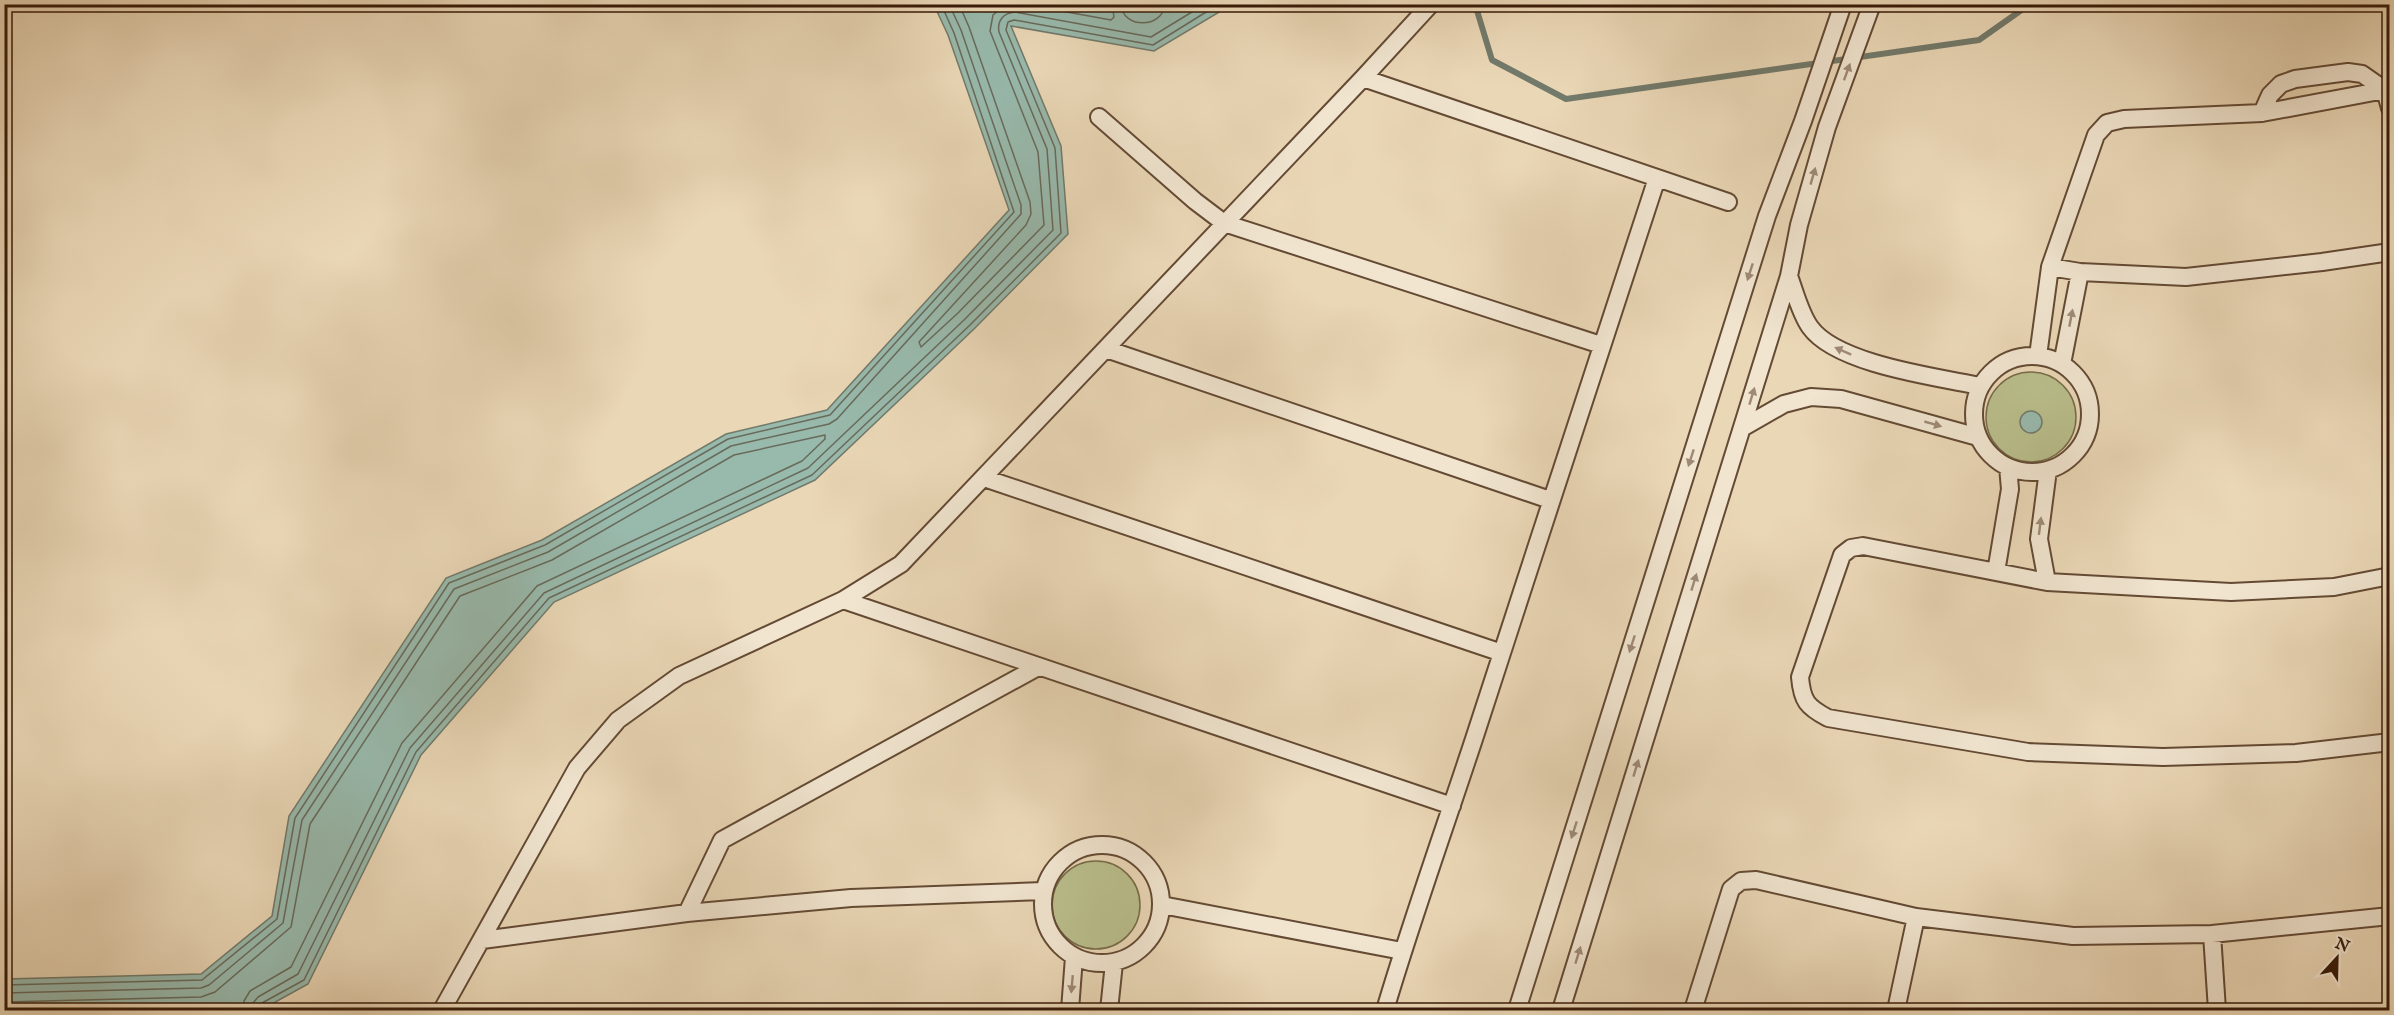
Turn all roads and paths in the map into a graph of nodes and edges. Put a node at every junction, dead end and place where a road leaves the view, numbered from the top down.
1 (1843, 4) edge
2 (1430, 5) edge
3 (1871, 7) edge
4 (1364, 78) junction
5 (2387, 90) edge
6 (2390, 108) edge
7 (2262, 113) junction
8 (1099, 117) dead end
9 (1657, 178) junction
10 (1728, 202) dead end
11 (1224, 224) junction
12 (2390, 252) edge
13 (2050, 267) junction
14 (2080, 272) junction
15 (1789, 276) junction
16 (1601, 345) junction
17 (1106, 349) junction
18 (2038, 356) junction
19 (2062, 364) junction
20 (1980, 386) junction
21 (1742, 428) junction
22 (1978, 437) junction
23 (2008, 467) junction
24 (2048, 470) junction
25 (984, 478) junction
26 (1550, 500) junction
27 (1996, 572) junction
28 (2390, 576) edge
29 (2047, 582) junction
30 (843, 600) junction
31 (1502, 652) junction
32 (1038, 667) junction
33 (2390, 742) edge
34 (1452, 806) junction
35 (1043, 891) junction
36 (1162, 904) junction
37 (687, 913) junction
38 (2390, 916) edge
39 (1916, 917) junction
40 (2212, 934) junction
41 (482, 940) junction
42 (1402, 951) junction
43 (1074, 957) junction
44 (1114, 963) junction
45 (442, 1011) edge
46 (1070, 1011) edge
47 (1109, 1011) edge
48 (1385, 1011) edge
49 (1517, 1011) edge
50 (1561, 1011) edge
51 (1693, 1011) edge
52 (1896, 1011) edge
53 (2217, 1011) edge

1 -> 49 street
2 - 4 street
15 -> 3 street
4 - 9 street
4 - 11 street
5 - 6 street
5 - 7 street
5 - 7 street
7 - 13 street
8 - 11 street
9 - 10 street
9 - 16 street
11 - 16 street
11 - 17 street
12 - 14 street
13 - 14 street
13 - 18 street
19 -> 14 street
20 -> 15 street
21 -> 15 street
16 - 26 street
17 - 25 street
17 - 26 street
18 - 19 street
18 - 20 street
19 - 24 street
20 - 22 street
21 -> 22 street
50 -> 21 street
22 - 23 street
23 - 24 street
23 - 27 street
29 -> 24 street
25 - 30 street
25 - 31 street
26 - 31 street
27 - 29 street
27 - 33 street
28 - 29 street
30 - 32 street
30 - 41 street
31 - 34 street
32 - 34 street
32 - 37 street
34 - 42 street
35 - 36 street
35 - 37 street
35 - 43 street
36 - 42 street
36 - 44 street
37 - 41 street
38 - 40 street
39 - 40 street
39 - 51 street
39 - 52 street
40 - 53 street
41 - 45 street
42 - 48 street
43 - 44 street
43 -> 46 street
44 - 47 street

